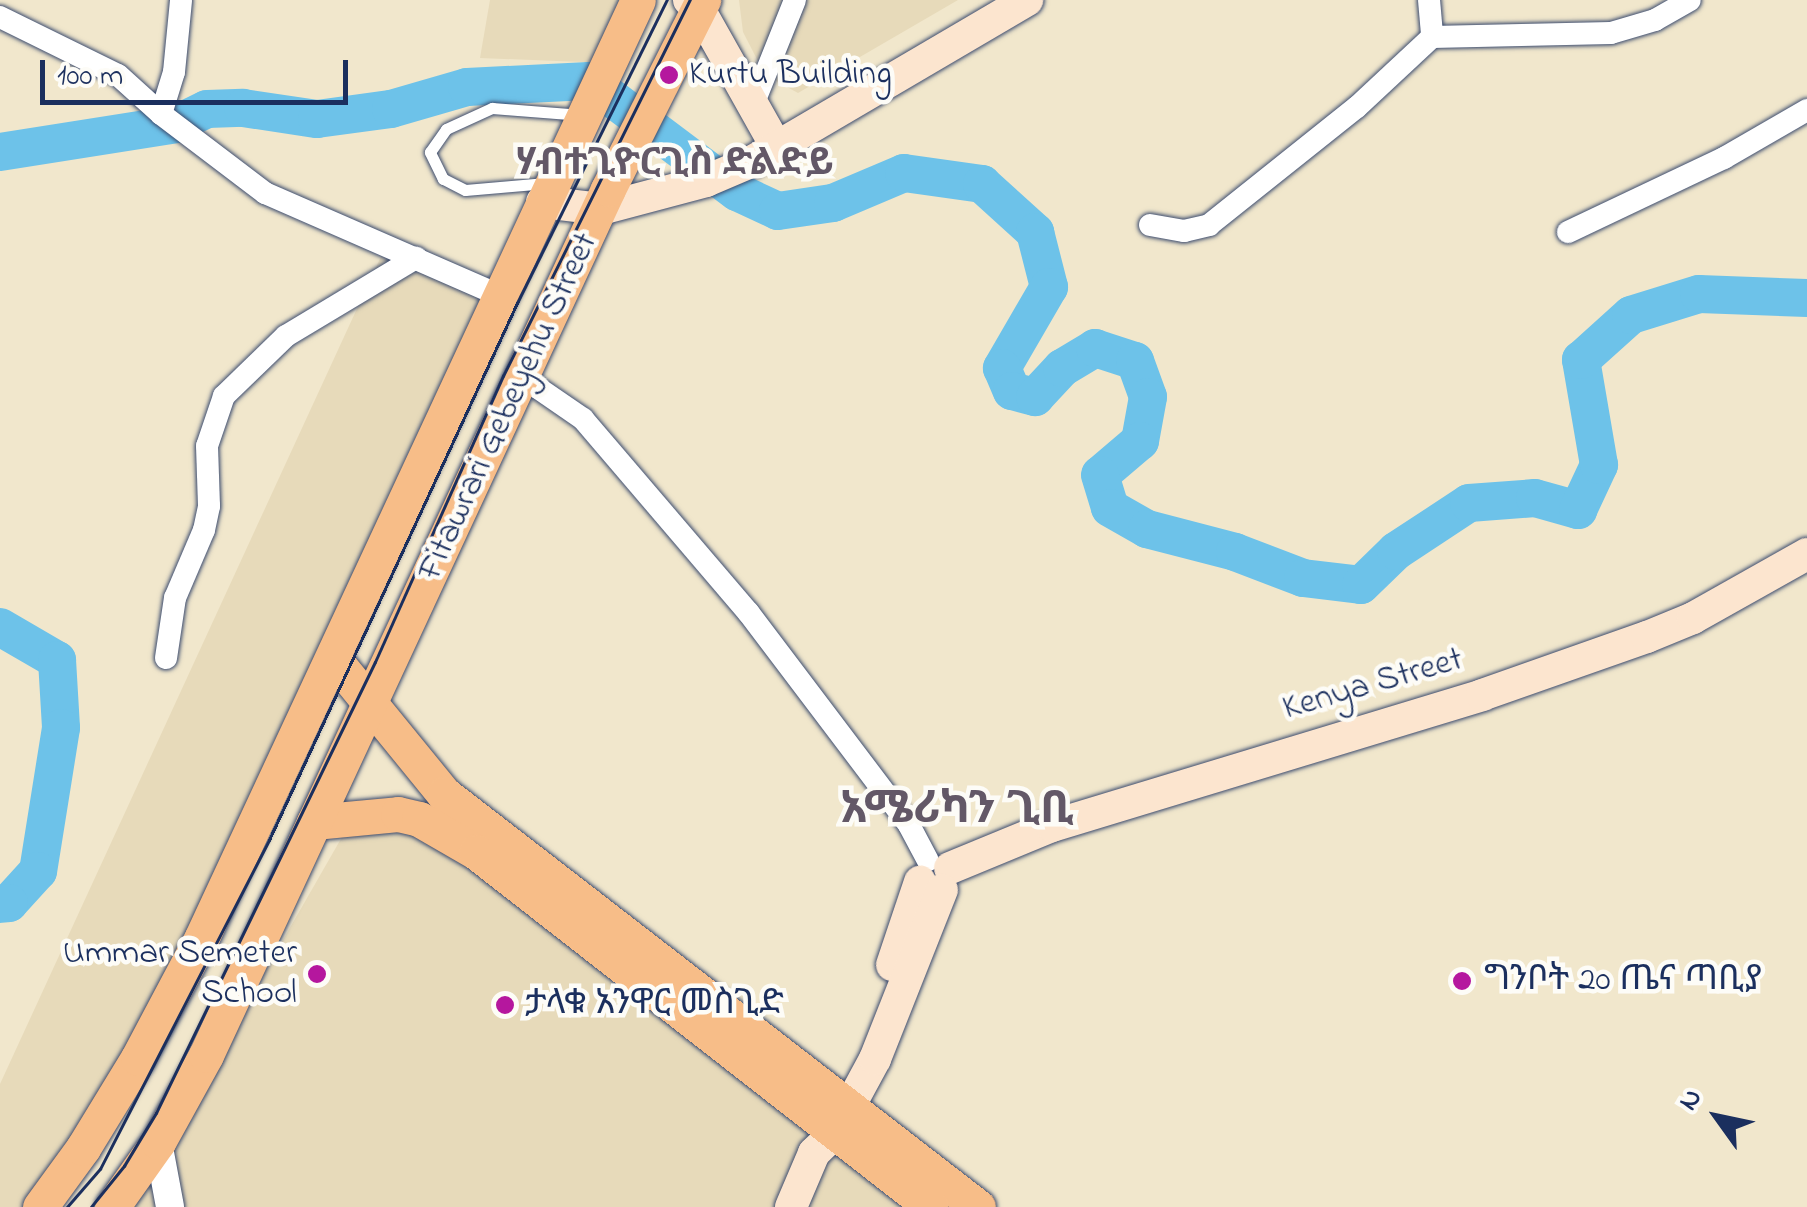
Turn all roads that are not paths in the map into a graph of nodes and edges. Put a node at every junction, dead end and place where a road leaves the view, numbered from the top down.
1 (181, 0) edge
2 (638, 0) edge
3 (795, 0) edge
4 (1026, 0) edge
5 (1429, 0) edge
6 (1690, 0) edge
7 (697, 3) edge
8 (0, 17) edge
9 (1432, 37) junction
10 (753, 105) junction
11 (584, 110) junction
12 (1807, 110) edge
13 (161, 114) junction
14 (765, 154) junction
15 (546, 192) junction
16 (601, 209) junction
17 (1150, 224) dead end
18 (1568, 232) dead end
19 (416, 258) junction
20 (498, 295) junction
21 (522, 377) junction
22 (1807, 554) edge
23 (367, 582) junction
24 (420, 599) junction
25 (166, 658) dead end
26 (333, 658) junction
27 (370, 707) junction
28 (314, 822) junction
29 (935, 875) junction
30 (832, 1122) junction
31 (158, 1142) junction
32 (40, 1207) edge
33 (112, 1207) edge
34 (170, 1207) edge
35 (791, 1207) edge
36 (932, 1207) edge
37 (978, 1207) edge

1 - 13 street
2 - 11 main road, Fitawrari Gebeyehu Street
3 - 10 street
4 - 14 main road
5 - 9 street
6 - 9 street
7 - 10 main road
7 - 16 main road, Fitawrari Gebeyehu Street
8 - 13 street
9 - 17 street
10 - 14 main road
11 - 15 main road, Fitawrari Gebeyehu Street
11 - 15 lane
12 - 18 street
13 - 19 street
14 - 16 main road
15 - 16 main road
15 - 20 main road, Fitawrari Gebeyehu Street
16 - 21 main road, Fitawrari Gebeyehu Street
19 - 20 street
19 - 25 street
20 - 23 main road, Fitawrari Gebeyehu Street
21 - 24 main road, Fitawrari Gebeyehu Street
21 - 29 street
22 - 29 main road, Kenya Street
23 - 24 main road
23 - 26 main road, Fitawrari Gebeyehu Street
24 - 27 main road, Fitawrari Gebeyehu Street
26 - 27 main road
26 - 32 main road, Fitawrari Gebeyehu Street
27 - 28 main road, Fitawrari Gebeyehu Street
27 - 30 main road
28 - 30 main road
28 - 31 main road, Fitawrari Gebeyehu Street
29 - 30 main road
30 - 35 main road
30 - 36 main road
30 - 37 main road
31 - 33 main road, Fitawrari Gebeyehu Street
31 - 34 street

